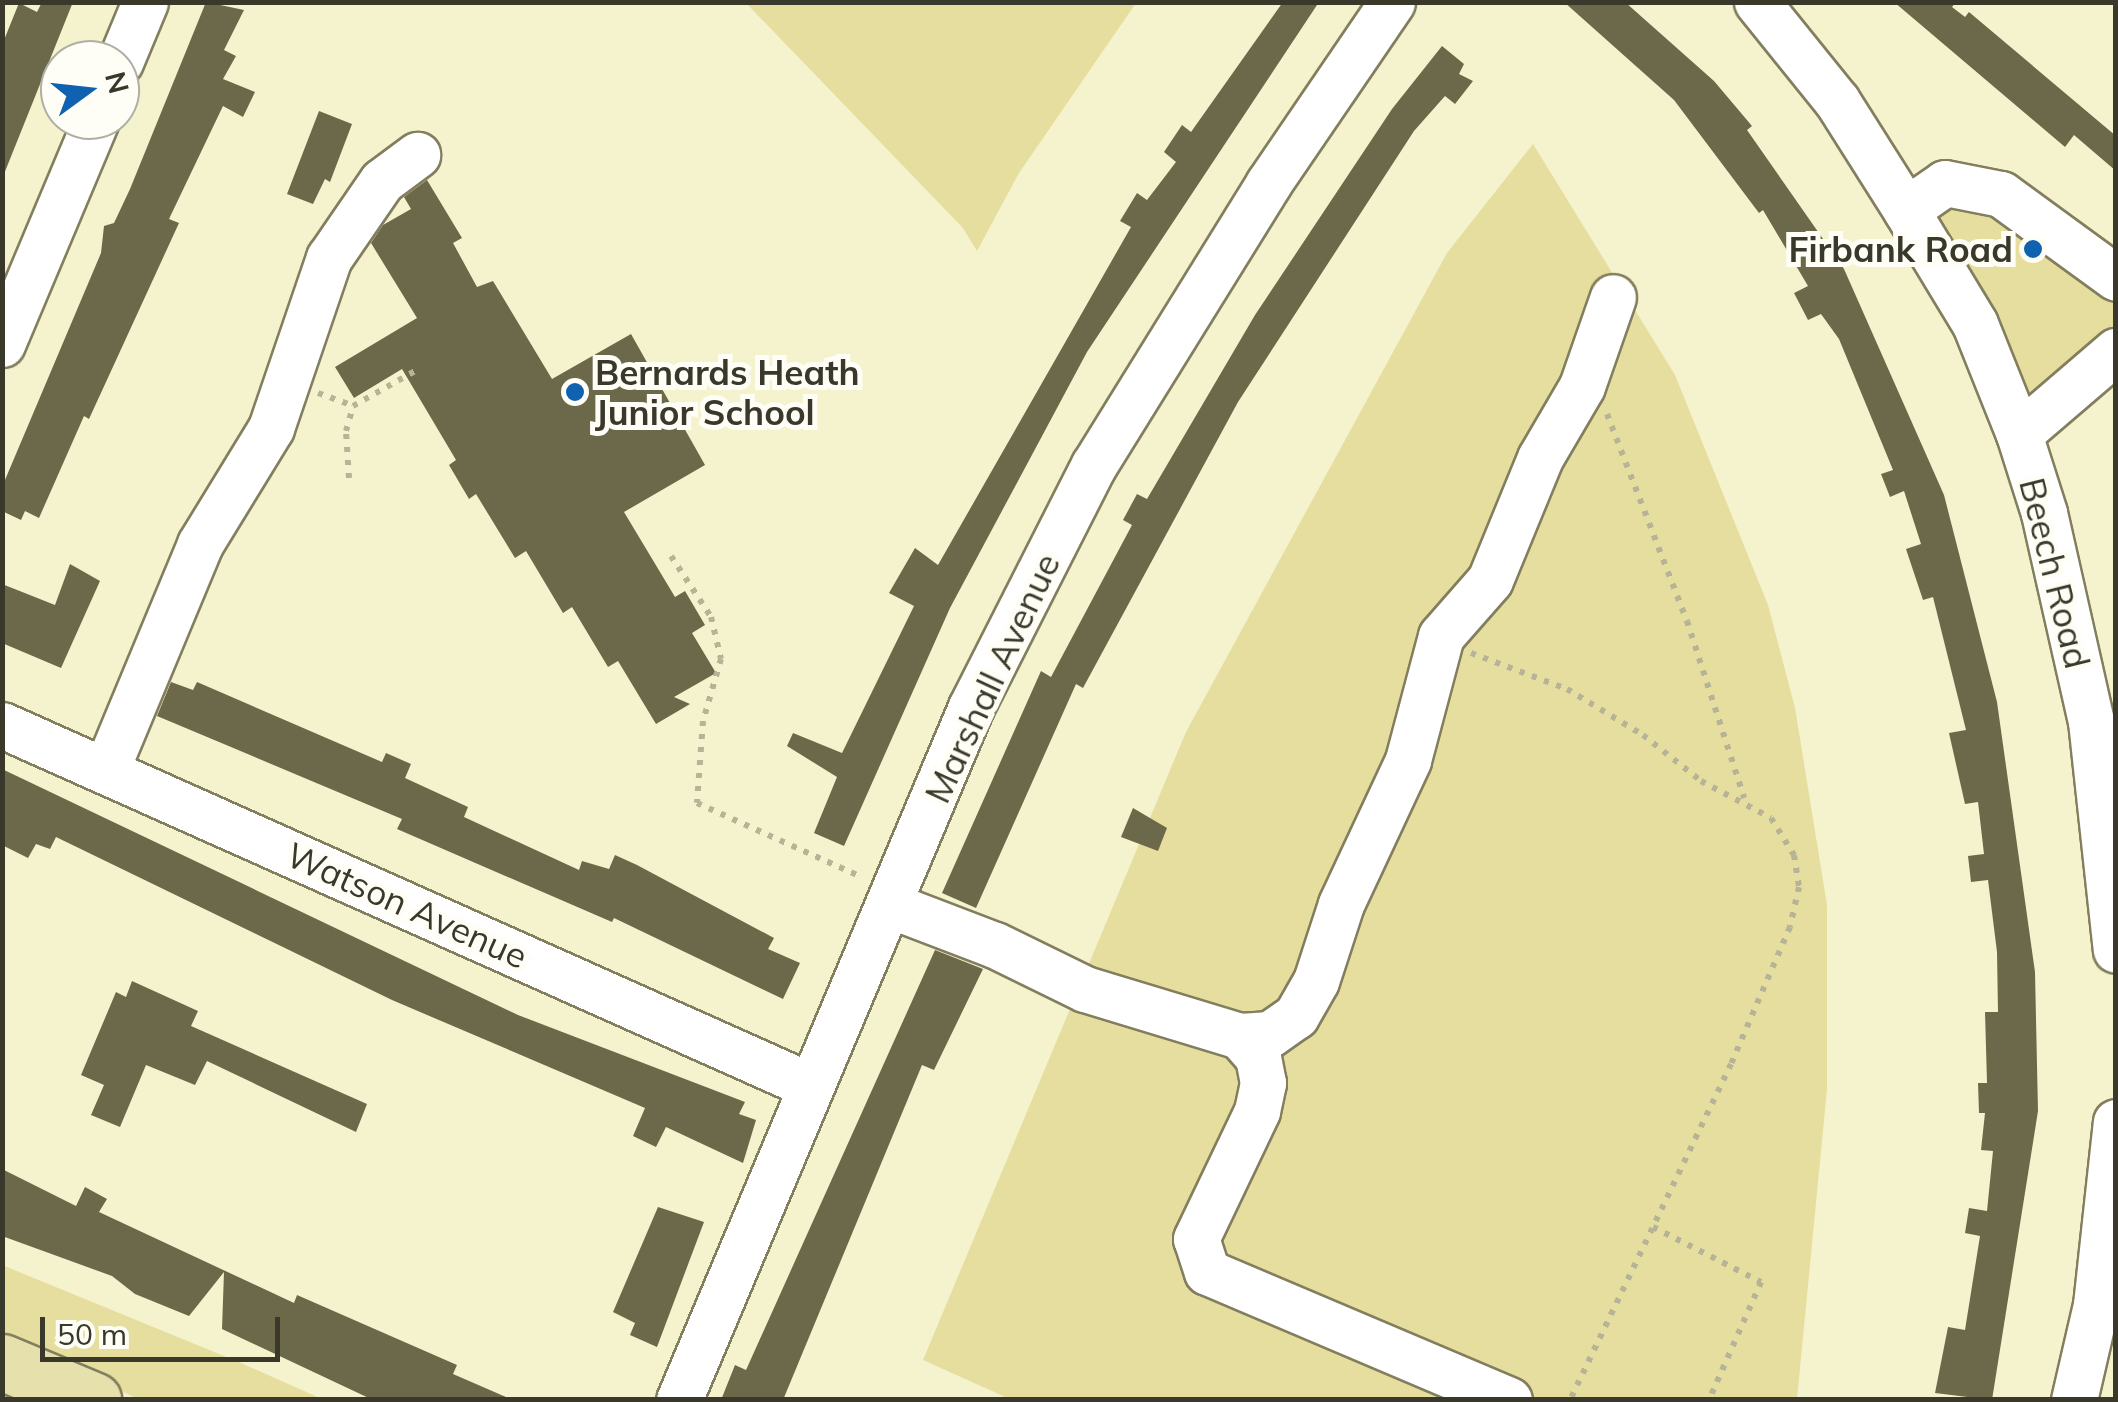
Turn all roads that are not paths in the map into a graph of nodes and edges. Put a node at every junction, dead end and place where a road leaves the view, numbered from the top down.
1 (145, 2) edge
2 (1392, 2) edge
3 (1756, 2) edge
4 (129, 40) edge
5 (88, 140) edge
6 (418, 155) dead end
7 (1906, 210) junction
8 (2116, 278) edge
9 (1613, 297) dead end
10 (2, 344) edge
11 (2116, 351) edge
12 (2019, 434) junction
13 (2, 724) edge
14 (106, 770) junction
15 (894, 899) junction
16 (2116, 950) edge
17 (1240, 1036) junction
18 (811, 1086) junction
19 (2116, 1122) edge
20 (2, 1362) edge
21 (92, 1400) edge
22 (679, 1400) edge
23 (1510, 1400) edge
24 (2074, 1400) edge

1 - 4 street
2 - 15 street, Marshall Avenue
3 - 7 street, Beech Road
5 - 10 street
6 - 14 street
7 - 8 street
7 - 12 street, Beech Road
9 - 17 street
11 - 12 street, Beech Road
12 - 16 street, Beech Road
13 - 14 street, Watson Avenue
14 - 18 street, Watson Avenue
15 - 17 street
15 - 18 street, Marshall Avenue
17 - 23 street
18 - 22 street, Marshall Avenue
19 - 24 street
20 - 21 main road

